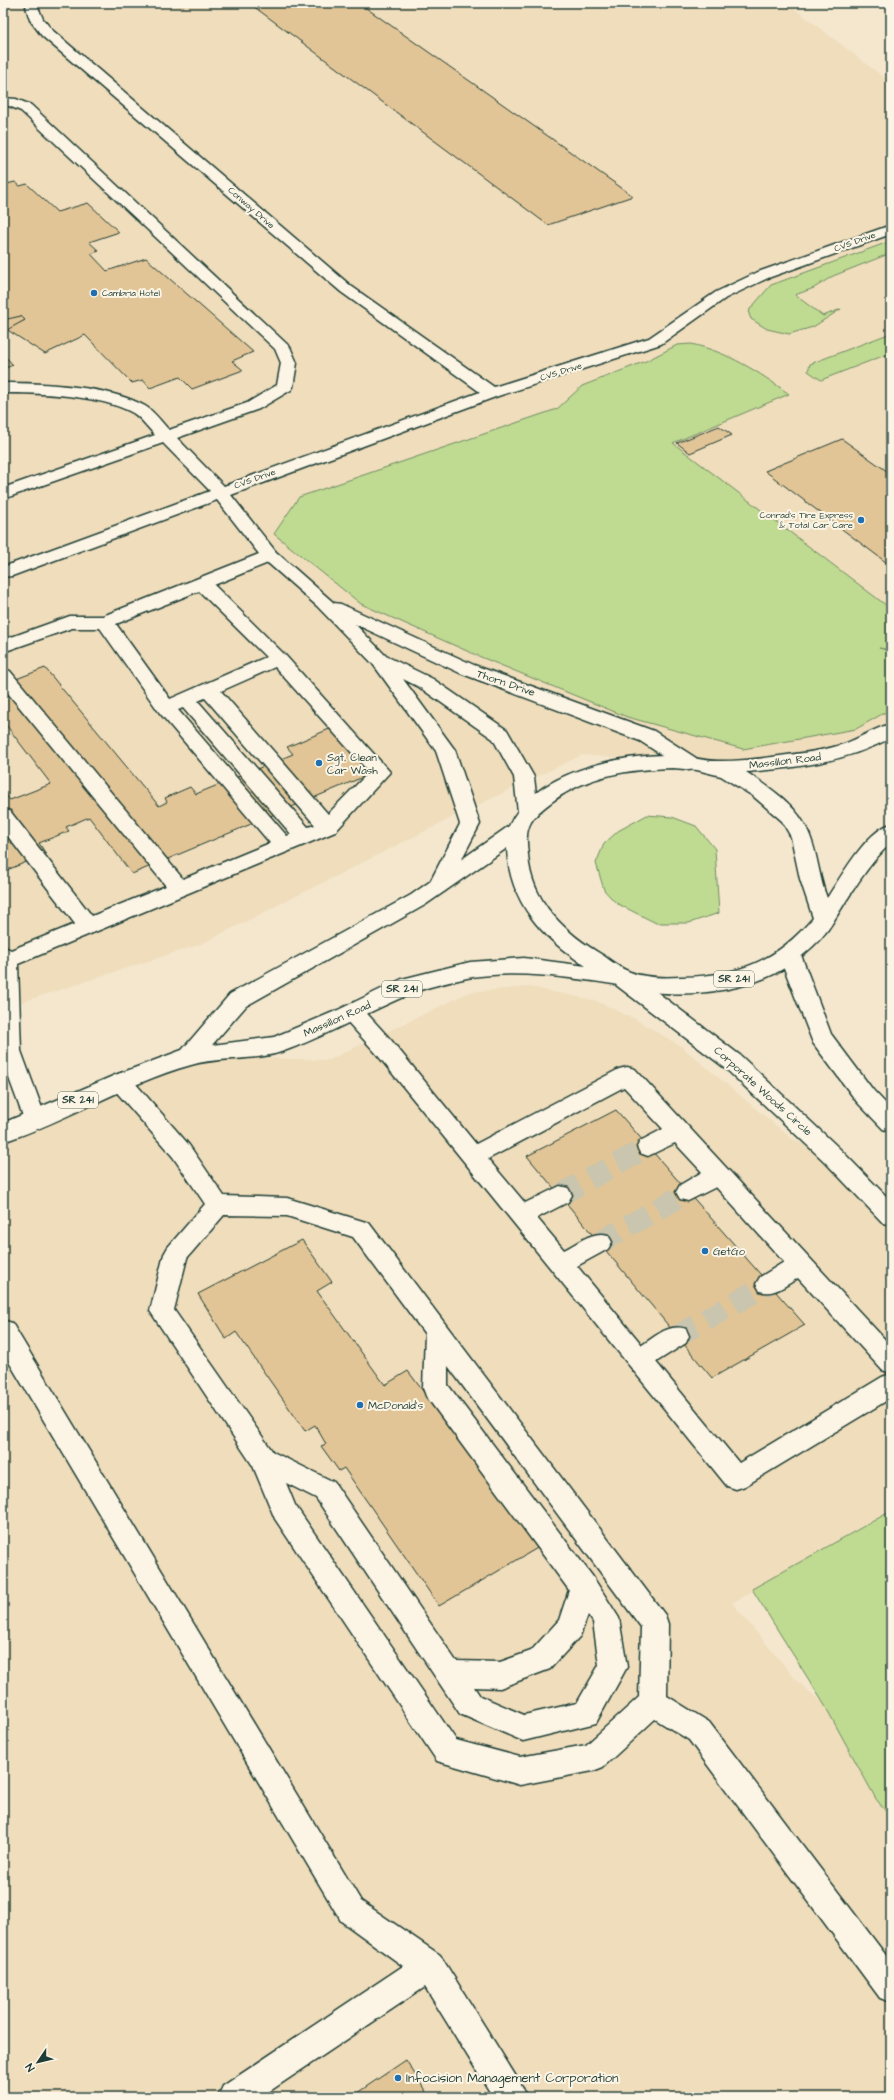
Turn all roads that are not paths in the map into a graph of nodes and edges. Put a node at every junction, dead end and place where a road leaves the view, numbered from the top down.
1 (34, 3) edge
2 (3, 102) edge
3 (891, 229) edge
4 (3, 388) edge
5 (492, 393) junction
6 (166, 436) junction
7 (220, 492) junction
8 (3, 494) edge
9 (270, 556) junction
10 (6, 572) dead end
11 (203, 584) junction
12 (323, 602) junction
13 (105, 622) junction
14 (3, 646) edge
15 (278, 659) junction
16 (379, 660) junction
17 (3, 675) edge
18 (209, 690) junction
19 (186, 700) junction
20 (166, 708) junction
21 (891, 730) edge
22 (689, 762) junction
23 (721, 768) junction
24 (528, 812) junction
25 (3, 816) edge
26 (328, 827) junction
27 (518, 830) junction
28 (891, 831) edge
29 (304, 836) junction
30 (283, 845) junction
31 (438, 886) junction
32 (179, 888) junction
33 (824, 920) junction
34 (88, 926) junction
35 (790, 955) junction
36 (5, 957) edge
37 (624, 979) junction
38 (353, 1013) junction
39 (190, 1056) junction
40 (121, 1082) junction
41 (35, 1118) junction
42 (891, 1123) edge
43 (678, 1131) junction
44 (3, 1133) edge
45 (648, 1147) tunnel mouth
46 (472, 1156) junction
47 (719, 1174) junction
48 (688, 1192) tunnel mouth
49 (560, 1195) tunnel mouth
50 (218, 1205) junction
51 (522, 1215) junction
52 (891, 1216) edge
53 (600, 1242) tunnel mouth
54 (562, 1263) junction
55 (801, 1264) junction
56 (768, 1284) tunnel mouth
57 (3, 1330) edge
58 (437, 1331) junction
59 (678, 1336) tunnel mouth
60 (887, 1351) edge
61 (639, 1359) junction
62 (891, 1385) edge
63 (264, 1460) junction
64 (584, 1586) junction
65 (450, 1674) junction
66 (653, 1703) junction
67 (429, 1966) junction
68 (891, 1988) edge
69 (234, 2097) edge
70 (511, 2097) edge

1 - 5 main road, Conway Drive
2 - 6 main road
3 - 5 main road, CVS Drive
4 - 6 main road, Thorn Drive
5 - 7 main road, CVS Drive
6 - 7 main road, Thorn Drive
6 - 8 main road
7 - 9 main road, Thorn Drive
7 - 10 main road, CVS Drive
9 - 11 main road
9 - 12 main road, Thorn Drive
11 - 13 main road
11 - 15 main road
12 - 16 main road, Thorn Drive
12 - 22 main road, Thorn Drive
13 - 14 main road
13 - 20 main road
15 - 18 main road
15 - 26 main road
16 - 24 main road, Thorn Drive
16 - 31 main road, Thorn Drive
17 - 32 main road
18 - 19 main road
18 - 26 main road
19 - 20 main road
19 - 29 main road
20 - 30 main road
21 - 23 main road, Massillon Road / SR 241
22 - 23 main road, SR 241
22 - 24 main road, SR 241
23 - 33 main road, SR 241
24 - 27 main road, SR 241
25 - 34 main road
26 - 29 main road
27 - 31 main road, Massillon Road / SR 241
27 - 37 main road, SR 241
28 - 33 main road, SR 241
29 - 30 main road
30 - 32 main road
31 - 39 main road, Massillon Road / SR 241
32 - 34 main road
33 - 35 main road, SR 241
34 - 36 main road
35 - 37 main road, SR 241
35 - 42 main road
36 - 41 main road
37 - 38 main road, Massillon Road / SR 241
37 - 52 main road, Corporate Woods Circle
38 - 39 main road, Massillon Road / SR 241
38 - 46 main road
39 - 40 main road, Massillon Road / SR 241
40 - 41 main road, Massillon Road / SR 241
40 - 50 main road
41 - 44 main road, Massillon Road / SR 241
43 - 45 main road
43 - 46 main road
43 - 47 main road
46 - 51 main road
47 - 48 main road
47 - 55 main road
49 - 51 main road
50 - 58 main road
50 - 63 main road
51 - 54 main road
53 - 54 main road
54 - 61 main road
55 - 56 main road
55 - 60 main road
57 - 67 main road
58 - 64 main road
58 - 66 main road
59 - 61 main road
61 - 62 main road
63 - 65 main road
63 - 66 main road
64 - 65 main road
64 - 65 main road
66 - 68 main road
67 - 69 main road
67 - 70 main road

